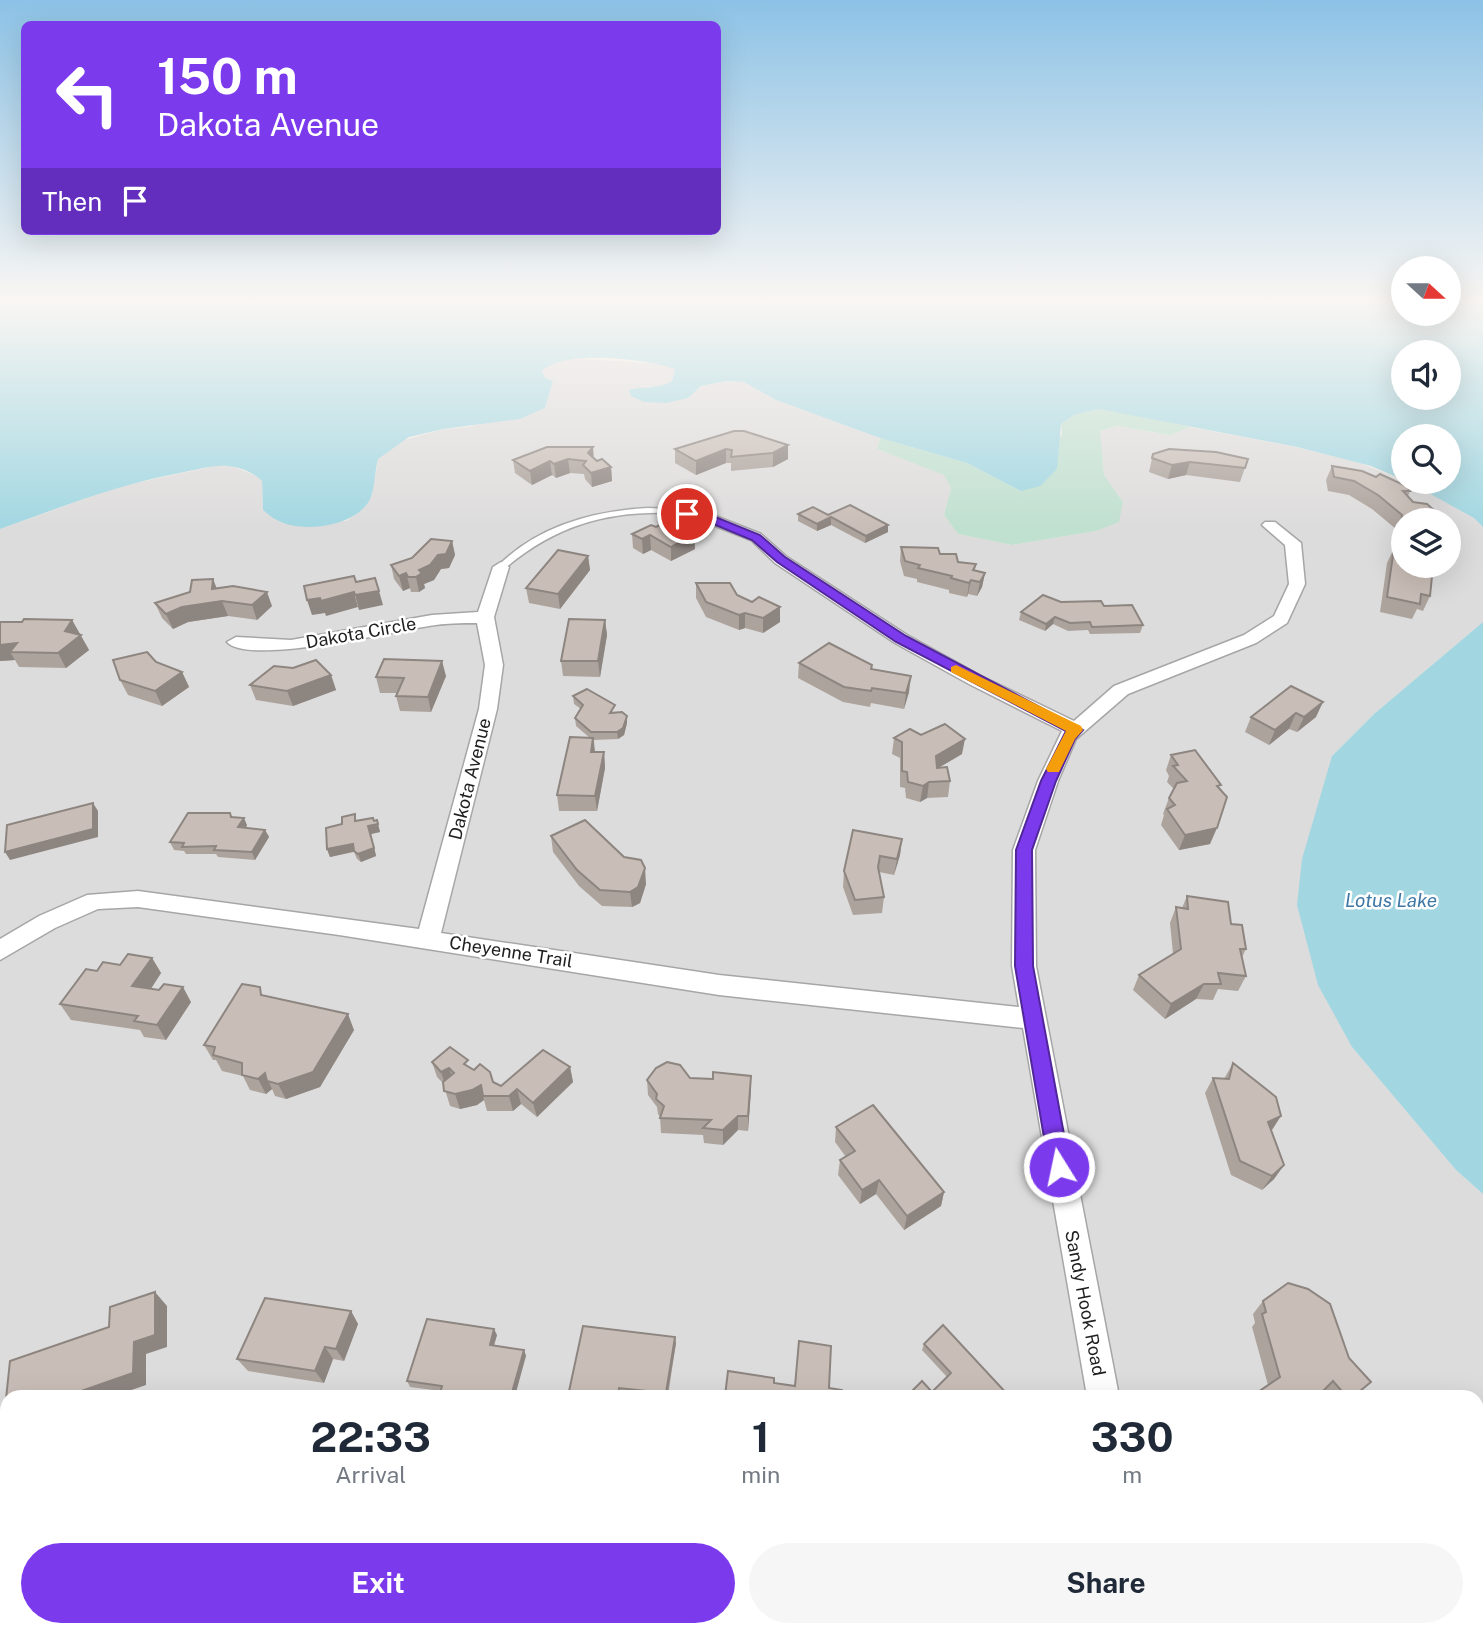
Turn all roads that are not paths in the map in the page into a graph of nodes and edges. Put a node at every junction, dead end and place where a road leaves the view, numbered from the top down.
1 (671, 511) joint
2 (1270, 524) dead end
3 (501, 567) joint
4 (485, 617) junction
5 (236, 642) dead end
6 (1076, 730) junction
7 (428, 939) junction
8 (0, 951) edge
9 (1033, 1019) junction
10 (1102, 1390) edge

1 - 3 lane
1 - 6 street
2 - 6 street, Sandy Hook Road
3 - 4 street
4 - 5 street, Dakota Circle
4 - 7 street, Dakota Avenue
6 - 9 street, Sandy Hook Road
7 - 8 street, Cheyenne Trail
7 - 9 street, Cheyenne Trail
9 - 10 street, Sandy Hook Road

